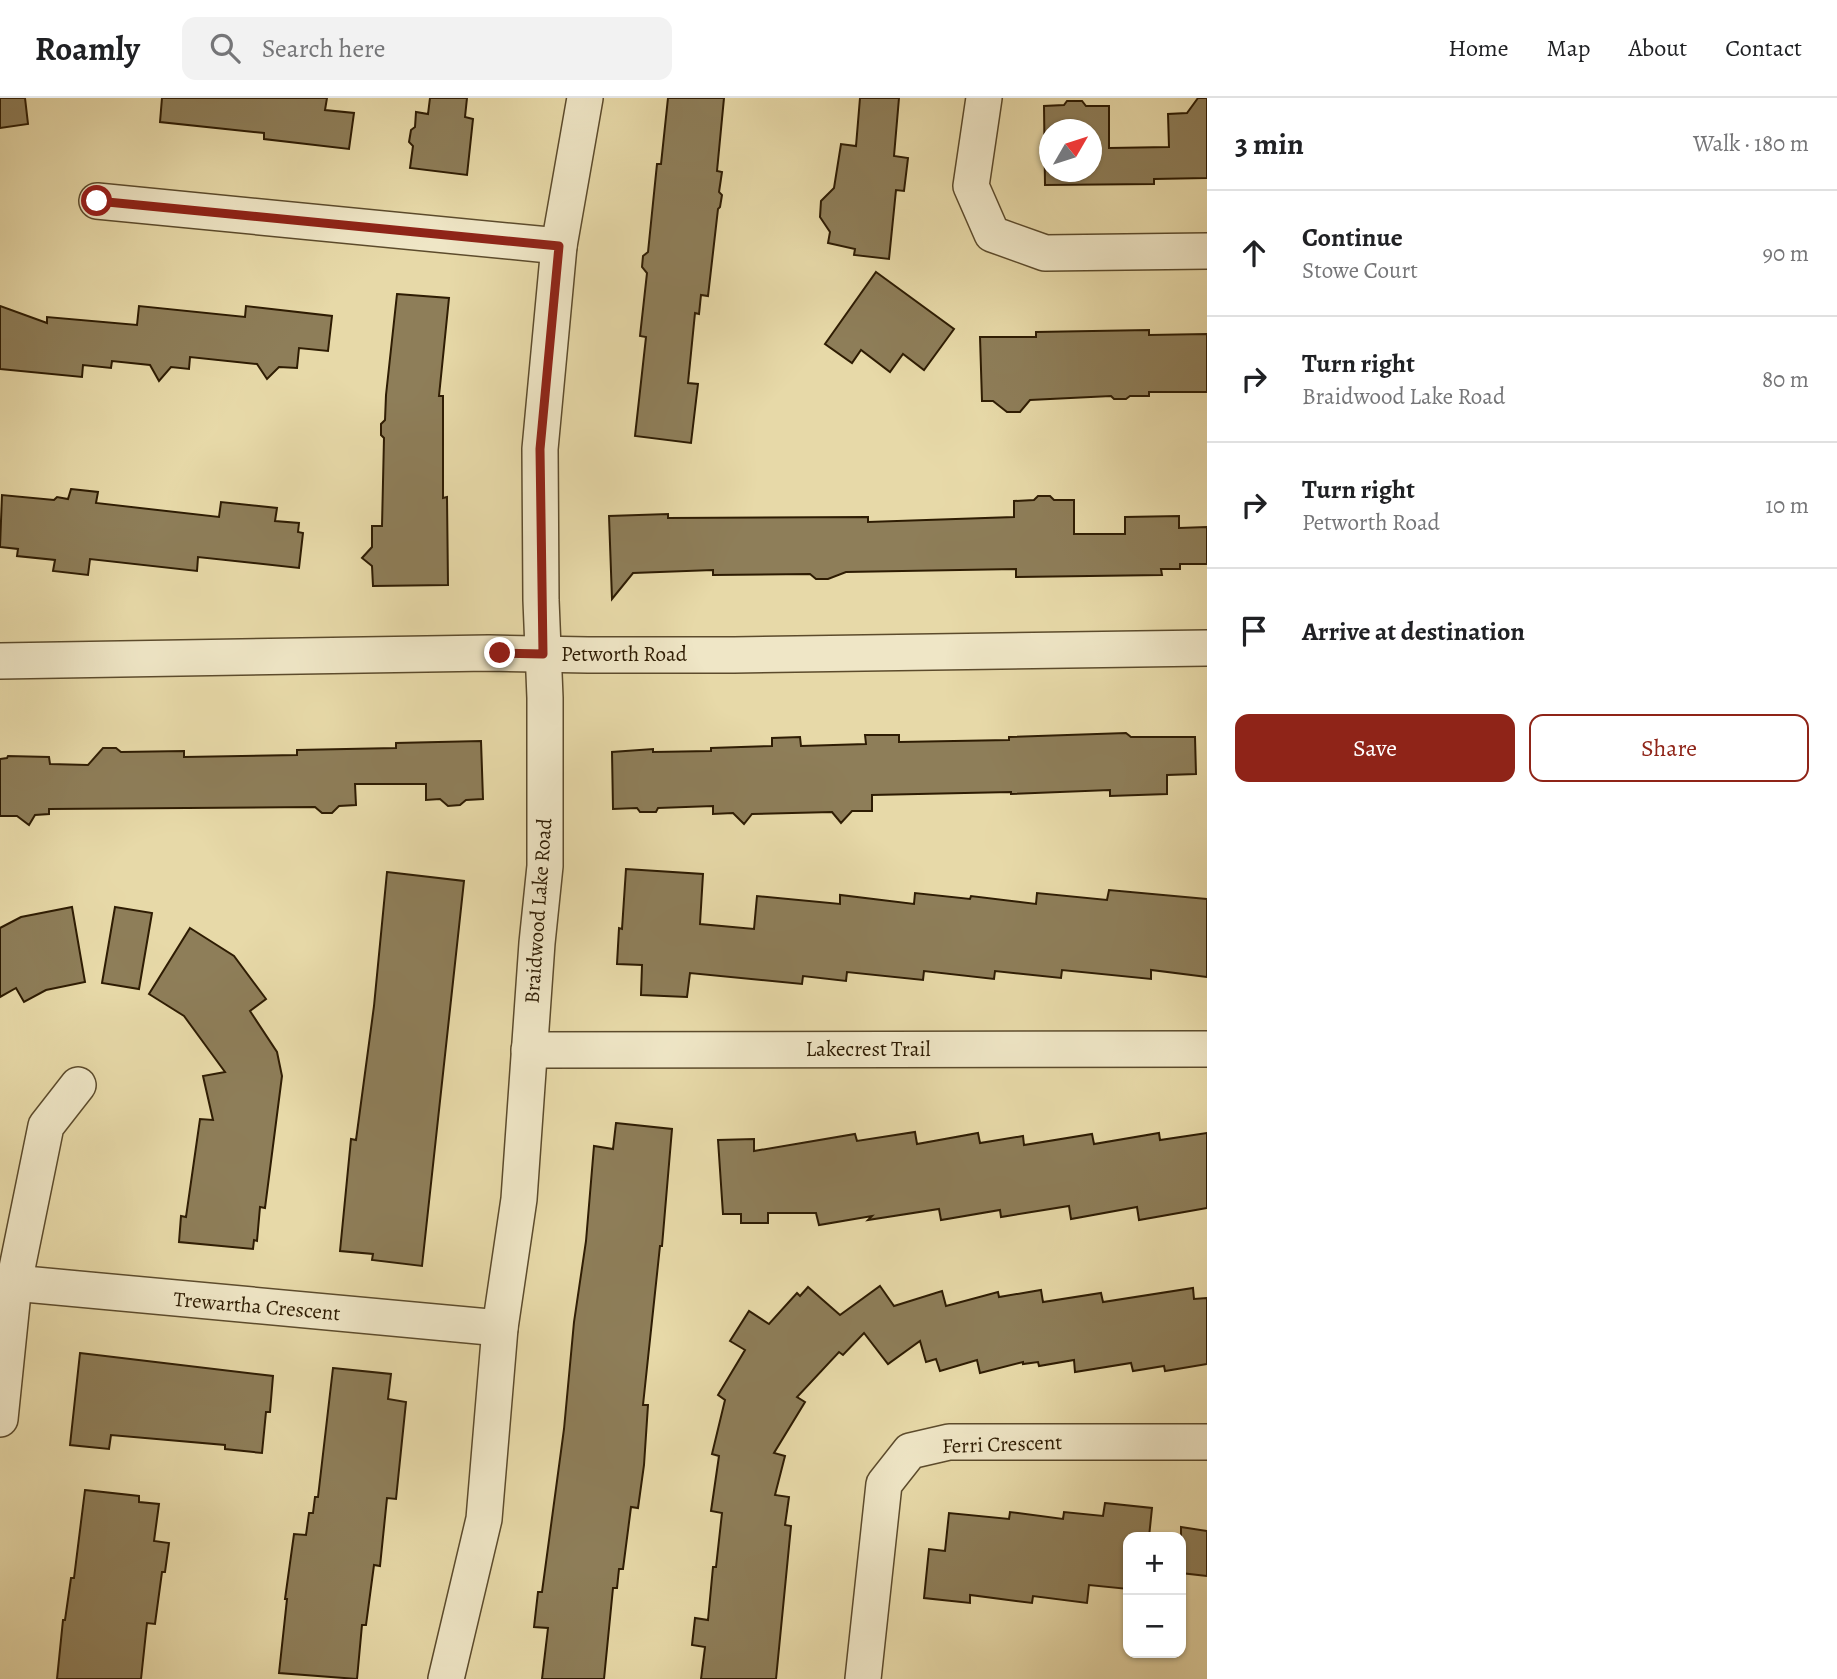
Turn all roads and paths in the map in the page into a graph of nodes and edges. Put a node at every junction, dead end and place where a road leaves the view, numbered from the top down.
1 (585, 98) edge
2 (984, 98) edge
3 (97, 201) dead end
4 (559, 246) junction
5 (1207, 251) edge
6 (1207, 648) edge
7 (543, 654) junction
8 (0, 661) edge
9 (1207, 1049) edge
10 (529, 1050) junction
11 (78, 1085) dead end
12 (14, 1283) junction
13 (500, 1328) junction
14 (0, 1419) edge
15 (1207, 1442) edge
16 (446, 1679) edge
17 (863, 1679) edge

1 - 4 street, Braidwood Lake Road
2 - 5 street
3 - 4 street
4 - 7 street, Braidwood Lake Road
6 - 7 street, Petworth Road
7 - 8 street, Petworth Road
7 - 10 street, Braidwood Lake Road
9 - 10 street, Lakecrest Trail
10 - 13 street, Braidwood Lake Road
11 - 12 street
12 - 13 street, Trewartha Crescent
12 - 14 street
13 - 16 street, Braidwood Lake Road
15 - 17 street, Ferri Crescent

